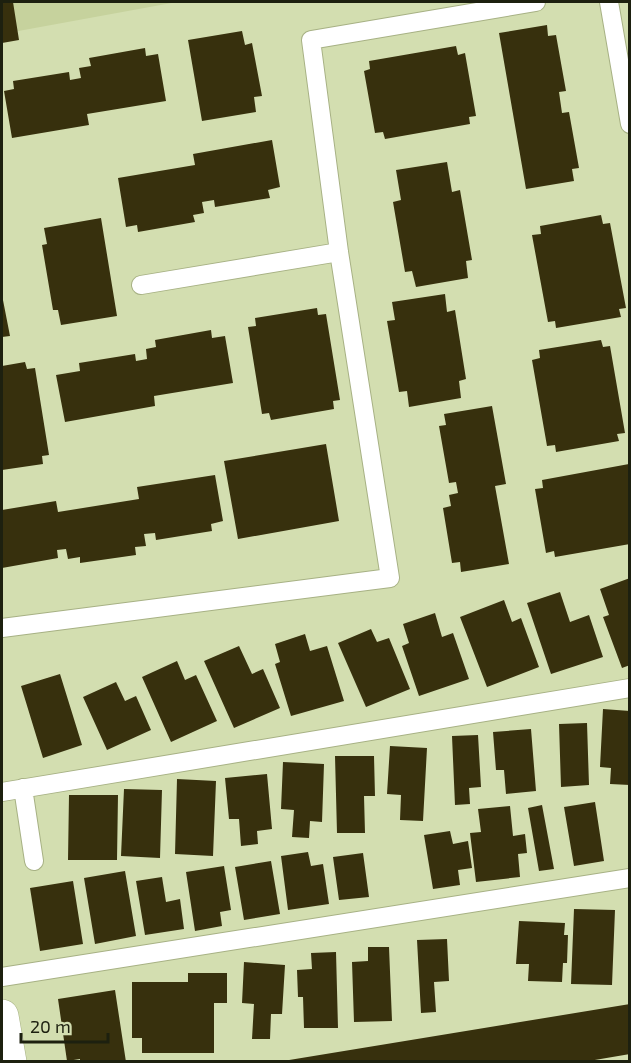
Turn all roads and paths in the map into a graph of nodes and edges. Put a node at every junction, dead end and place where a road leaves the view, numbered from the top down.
1 (536, 2) edge
2 (609, 2) edge
3 (630, 124) edge
4 (339, 252) junction
5 (141, 285) dead end
6 (2, 628) edge
7 (630, 687) edge
8 (23, 788) junction
9 (2, 792) edge
10 (34, 861) dead end
11 (630, 878) edge
12 (2, 977) edge
13 (2, 1016) edge
14 (10, 1062) edge

1 - 4 lane
2 - 3 lane
4 - 5 lane
4 - 6 lane
7 - 8 lane
8 - 9 lane
8 - 10 lane
11 - 12 lane
13 - 14 street

